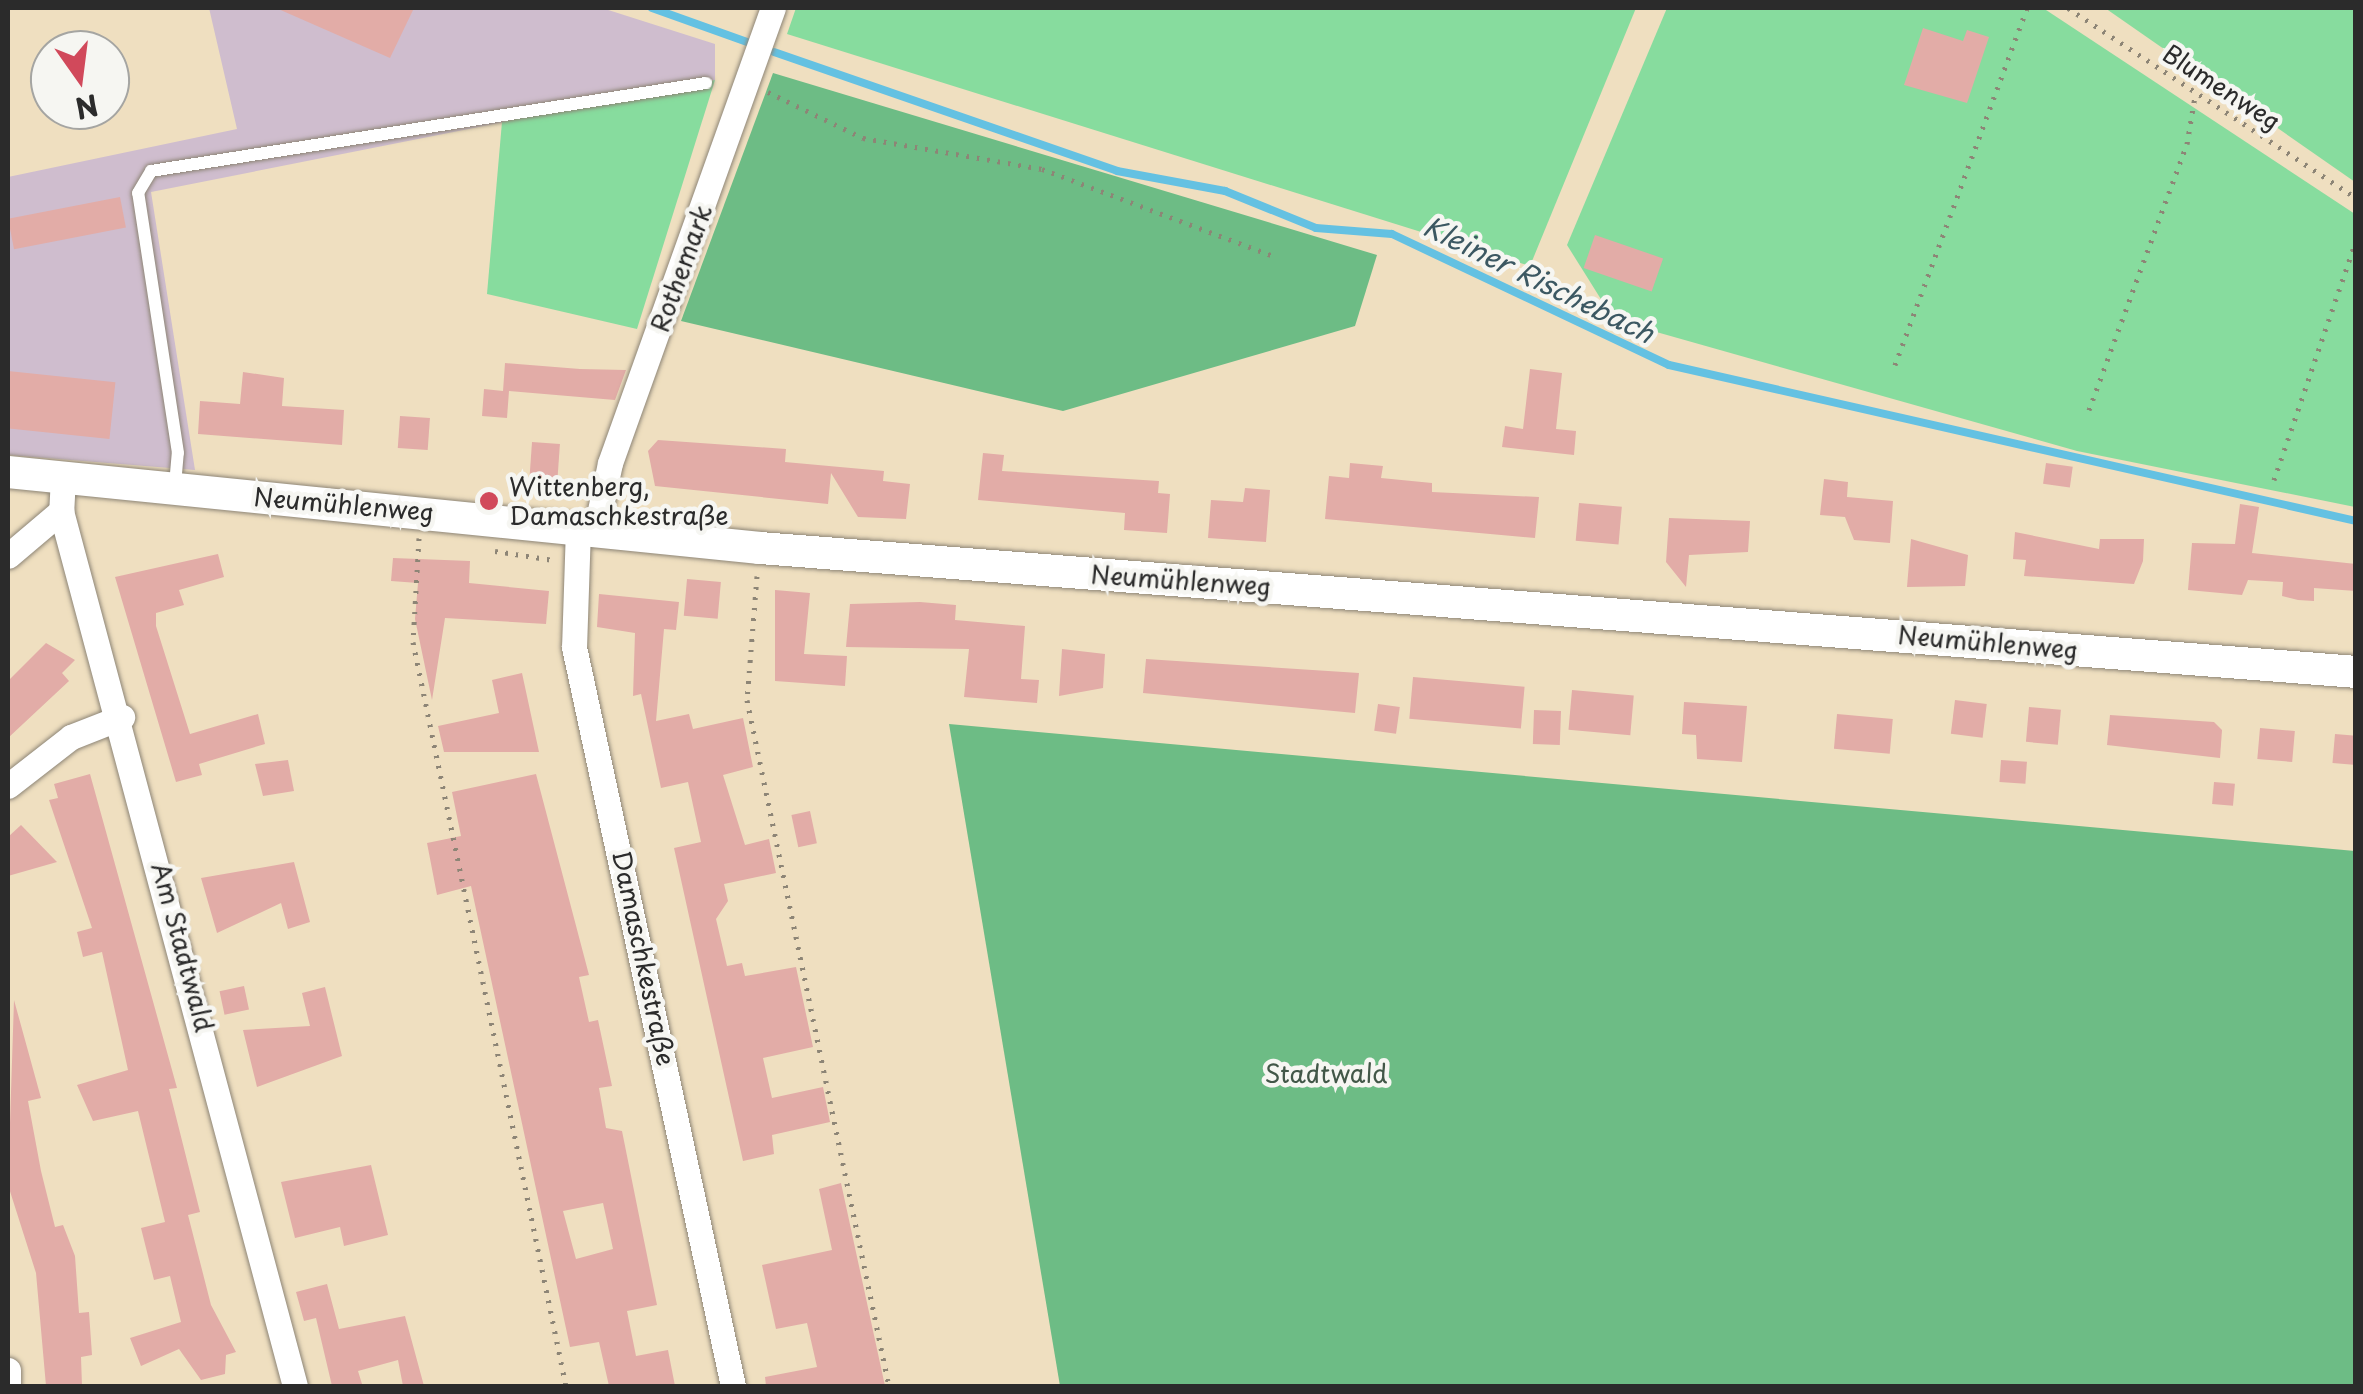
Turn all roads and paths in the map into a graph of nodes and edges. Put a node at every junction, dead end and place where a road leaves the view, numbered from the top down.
1 (774, 8) edge
2 (2027, 8) edge
3 (2068, 8) edge
4 (756, 58) junction
5 (706, 83) dead end
6 (2195, 96) junction
7 (2356, 198) edge
8 (2356, 240) edge
9 (1274, 256) dead end
10 (1895, 366) dead end
11 (2089, 410) dead end
12 (8, 472) edge
13 (63, 477) junction
14 (2274, 480) dead end
15 (175, 488) junction
16 (61, 511) junction
17 (422, 511) junction
18 (587, 528) junction
19 (760, 548) junction
20 (8, 556) edge
21 (2356, 672) edge
22 (122, 717) junction
23 (8, 786) edge
24 (8, 1370) edge
25 (8, 1386) edge
26 (295, 1386) edge
27 (566, 1386) edge
28 (733, 1386) edge
29 (889, 1386) edge

1 - 4 street, Rothemark
2 - 10 path
3 - 6 path, Blumenweg
4 - 9 path
4 - 18 street, Rothemark
5 - 15 lane
6 - 7 path, Blumenweg
6 - 11 path
8 - 14 path
12 - 13 street, Neumühlenweg
13 - 15 street, Neumühlenweg
13 - 16 street, Am Stadtwald
15 - 17 street, Neumühlenweg
16 - 20 street
16 - 22 street, Am Stadtwald
17 - 18 street, Neumühlenweg
17 - 27 path
18 - 19 street, Neumühlenweg
18 - 28 street, Damaschkestraße
19 - 21 street, Neumühlenweg
19 - 29 path
22 - 23 street
22 - 26 street, Am Stadtwald
24 - 25 street

